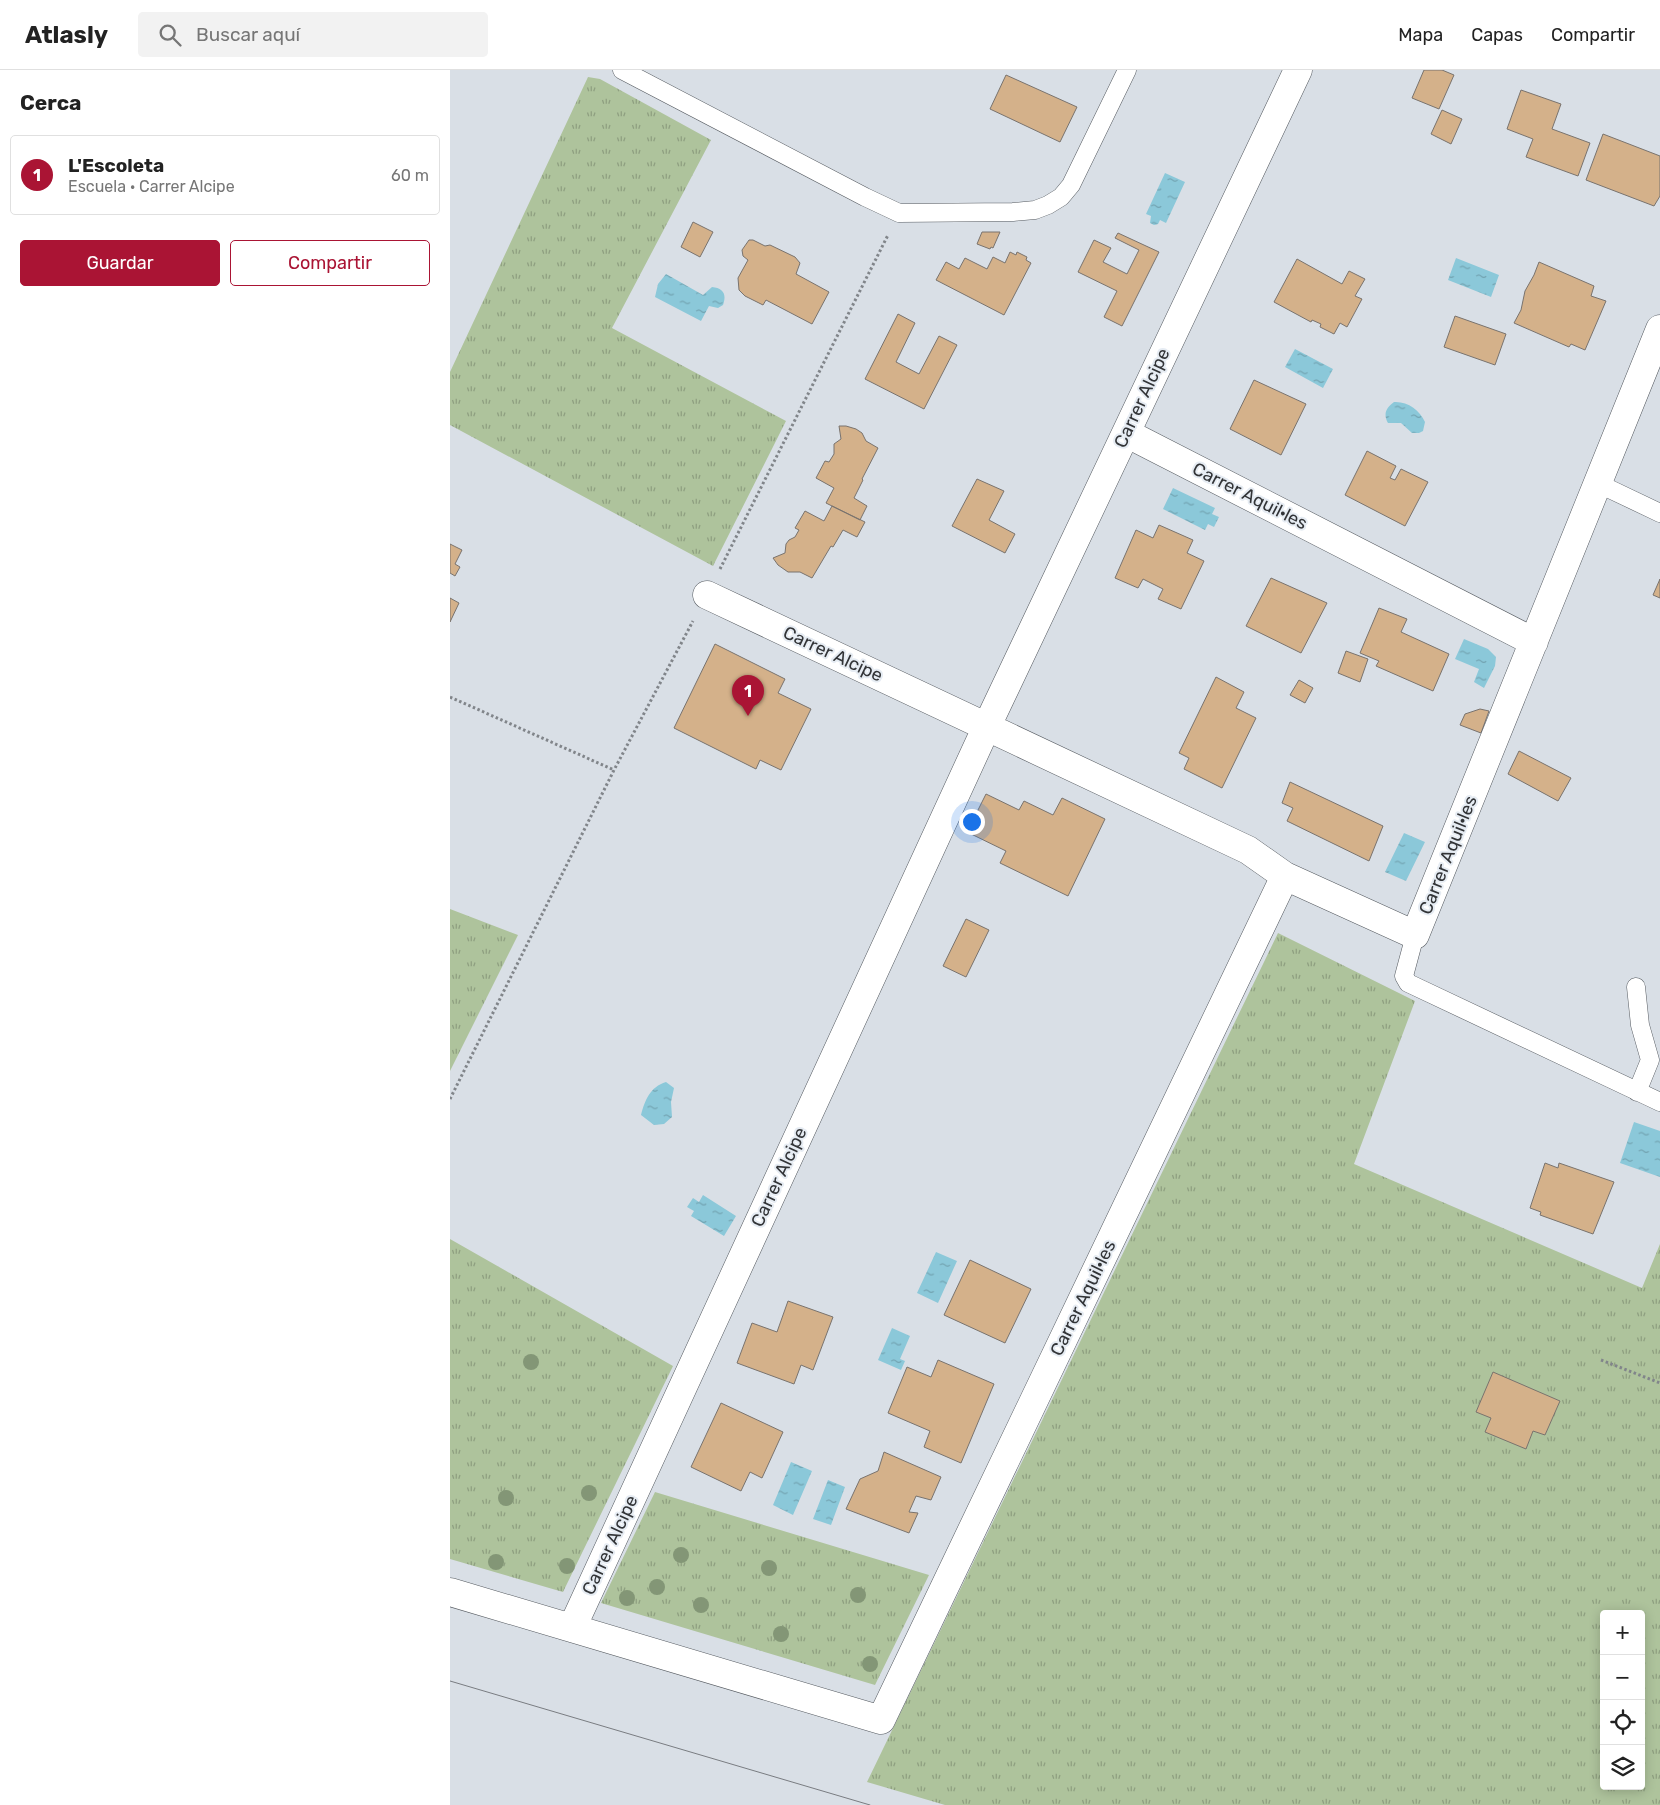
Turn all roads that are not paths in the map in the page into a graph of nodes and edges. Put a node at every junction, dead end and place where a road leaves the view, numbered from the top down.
1 (622, 70) edge
2 (1126, 70) edge
3 (1298, 70) edge
4 (1660, 329) edge
5 (1126, 432) junction
6 (1598, 483) junction
7 (1660, 513) edge
8 (707, 595) road end
9 (1534, 642) junction
10 (987, 726) junction
11 (1285, 876) junction
12 (1415, 935) junction
13 (1636, 987) dead end
14 (1637, 1092) junction
15 (1660, 1102) edge
16 (450, 1592) edge
17 (572, 1628) junction

1 - 2 lane
3 - 5 street, Carrer Alcipe
4 - 6 street, Carrer Aquil·les
5 - 9 street, Carrer Aquil·les
5 - 10 street, Carrer Alcipe
6 - 7 lane
6 - 9 street, Carrer Aquil·les
8 - 10 street, Carrer Alcipe
9 - 12 street, Carrer Aquil·les
10 - 11 street, Carrer Aquil·les
10 - 17 street, Carrer Alcipe
11 - 12 street, Carrer Aquil·les
11 - 17 street, Carrer Aquil·les
12 - 14 lane
13 - 14 lane
14 - 15 lane
16 - 17 street

